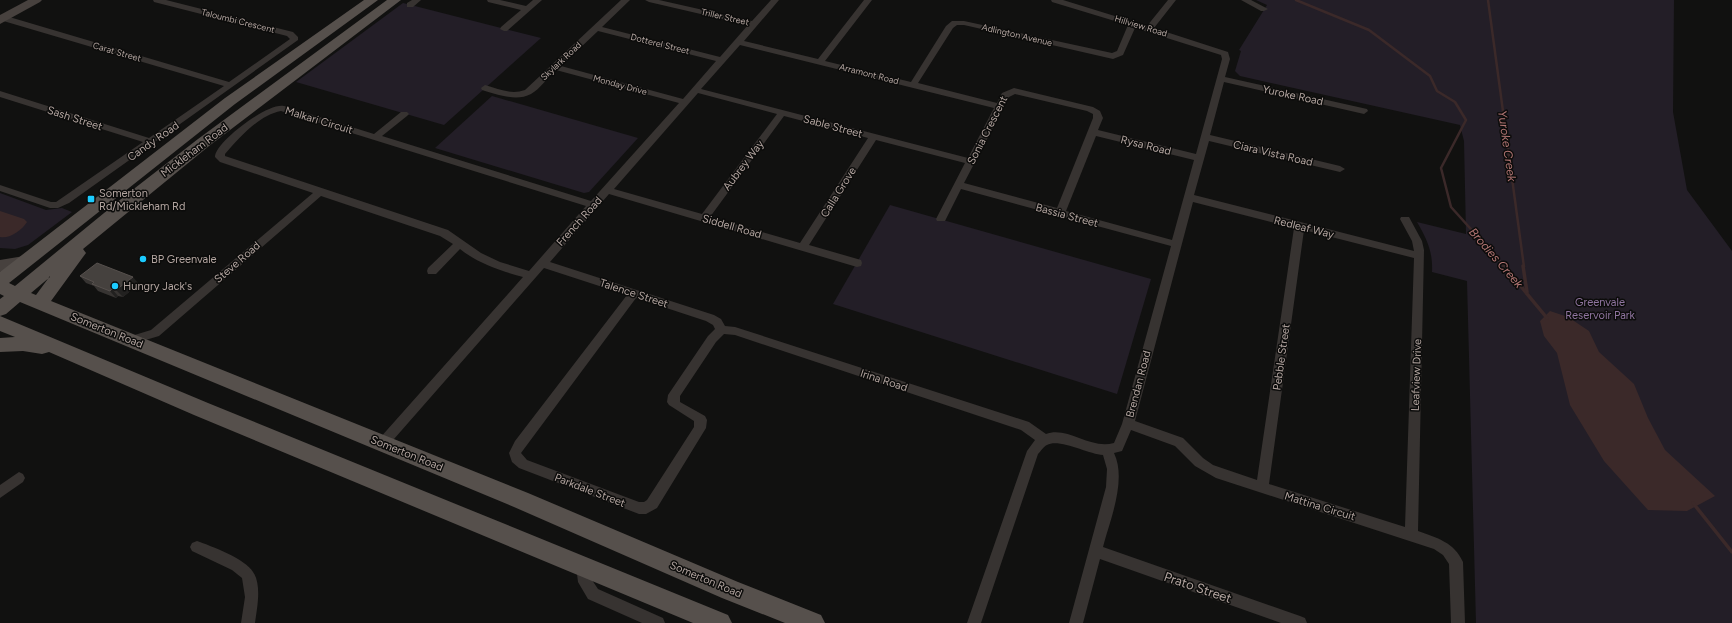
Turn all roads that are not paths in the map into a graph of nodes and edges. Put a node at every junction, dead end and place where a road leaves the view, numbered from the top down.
1 (36, 0) edge
2 (157, 0) edge
3 (395, 0) edge
4 (491, 0) edge
5 (538, 0) edge
6 (626, 0) edge
7 (649, 0) edge
8 (775, 0) edge
9 (868, 0) edge
10 (1056, 0) edge
11 (1172, 0) edge
12 (1245, 0) edge
13 (368, 2) edge
14 (1069, 2) edge
15 (527, 9) junction
16 (1264, 9) dead end
17 (1, 19) edge
18 (754, 24) junction
19 (1133, 24) junction
20 (597, 28) junction
21 (504, 29) dead end
22 (1149, 29) junction
23 (294, 37) joint
24 (739, 42) junction
25 (1225, 54) joint
26 (723, 60) junction
27 (820, 62) junction
28 (554, 67) junction
29 (1221, 79) junction
30 (231, 85) junction
31 (912, 85) junction
32 (485, 88) dead end
33 (696, 90) junction
34 (0, 94) edge
35 (685, 102) junction
36 (999, 106) junction
37 (1364, 111) dead end
38 (782, 113) junction
39 (404, 114) dead end
40 (1092, 132) junction
41 (376, 137) junction
42 (873, 137) junction
43 (1206, 137) junction
44 (150, 142) junction
45 (1199, 158) junction
46 (971, 162) junction
47 (1340, 169) dead end
48 (959, 185) junction
49 (0, 188) edge
50 (607, 190) junction
51 (320, 192) junction
52 (1188, 198) junction
53 (593, 205) junction
54 (1060, 213) junction
55 (704, 218) junction
56 (941, 219) dead end
57 (1405, 219) dead end
58 (101, 224) junction
59 (1300, 226) junction
60 (459, 244) junction
61 (1175, 244) junction
62 (803, 247) junction
63 (1419, 256) junction
64 (24, 262) junction
65 (542, 263) junction
66 (857, 263) dead end
67 (0, 266) edge
68 (432, 271) dead end
69 (530, 276) junction
70 (0, 281) edge
71 (0, 287) edge
72 (634, 293) junction
73 (18, 294) junction
74 (40, 303) junction
75 (0, 309) edge
76 (0, 323) edge
77 (721, 330) junction
78 (145, 340) junction
79 (0, 345) edge
80 (64, 351) junction
81 (1128, 424) junction
82 (1043, 439) junction
83 (383, 443) junction
84 (1107, 451) junction
85 (19, 478) dead end
86 (1262, 488) junction
87 (0, 492) edge
88 (1411, 535) junction
89 (197, 547) dead end
90 (1095, 552) junction
91 (583, 566) junction
92 (248, 623) edge
93 (658, 623) edge
94 (720, 623) edge
95 (813, 623) edge
96 (974, 623) edge
97 (1076, 623) edge
98 (1300, 623) edge
99 (1458, 623) edge

1 - 17 street
2 - 23 street, Taloumbi Crescent
3 - 58 main road, Mickleham Road
4 - 15 street
5 - 15 street
6 - 20 street, Skylark Road
7 - 18 street, Triller Street
8 - 18 street, French Road
9 - 27 street
10 - 14 street, Hillview Road
11 - 22 street
12 - 16 street
13 - 64 main road, Mickleham Road
14 - 19 street, Hillview Road
15 - 21 street
17 - 30 street, Carat Street
18 - 24 street, French Road
19 - 22 street, Hillview Road
19 - 31 street, Adlington Avenue
20 - 26 street, Dotterel Street
20 - 28 street, Skylark Road
22 - 25 street, Hillview Road
23 - 30 street, Candy Road
24 - 26 street, French Road
24 - 27 street, Arramont Road
25 - 29 street, Brendan Road
26 - 33 street, French Road
27 - 31 street, Arramont Road
28 - 32 street, Skylark Road
28 - 35 street, Monday Drive
29 - 37 street, Yuroke Road
29 - 43 street, Brendan Road
30 - 44 street, Candy Road
31 - 36 street, Arramont Road
33 - 35 street, French Road
33 - 38 street, Sable Street
34 - 44 street, Sash Street
35 - 50 street, French Road
36 - 40 street, Sonia Crescent
36 - 46 street, Sonia Crescent
38 - 42 street, Sable Street
38 - 55 street, Aubrey Way
39 - 41 street
40 - 45 street, Rysa Road
40 - 54 street, Sonia Crescent
41 - 51 street, Malkari Circuit
41 - 53 street, Malkari Circuit
42 - 46 street, Sable Street
42 - 62 street, Calla Grove
43 - 45 street, Brendan Road
43 - 47 street, Ciara Vista Road
44 - 49 street, Candy Road
45 - 52 street, Brendan Road
46 - 48 street, Sonia Crescent
48 - 54 street, Bassia Street
48 - 56 street, Sonia Crescent
50 - 53 street, French Road
50 - 55 street, Siddell Road
51 - 60 street, Malkari Circuit
51 - 78 street, Steve Road
52 - 59 street, Redleaf Way
52 - 61 street, Brendan Road
53 - 65 street, French Road
54 - 61 street, Bassia Street
55 - 62 street, Siddell Road
57 - 63 street, Leafview Drive
58 - 73 main road, Mickleham Road
58 - 74 main road
59 - 63 street, Redleaf Way
59 - 86 street, Pebble Street
60 - 68 street
60 - 69 street, Malkari Circuit
61 - 81 street, Brendan Road
62 - 66 street, Siddell Road
63 - 88 street, Leafview Drive
64 - 67 street
64 - 70 main road, Mickleham Road
65 - 69 street, French Road
65 - 72 street, Talence Street
69 - 83 street, French Road
71 - 73 main road, Somerton Road
72 - 77 street, Talence Street
72 - 77 street, Parkdale Street
73 - 74 main road, Somerton Road
73 - 75 main road, Mickleham Road
74 - 78 main road, Somerton Road
76 - 80 main road
77 - 82 street, Irina Road
78 - 83 main road, Somerton Road
79 - 80 main road
80 - 91 main road
81 - 84 street, Brendan Road
81 - 86 street, Mattina Circuit
82 - 84 street
82 - 96 street
83 - 95 main road, Somerton Road
84 - 90 street
85 - 87 street
86 - 88 street, Mattina Circuit
88 - 99 street, Mattina Circuit
89 - 92 street
90 - 97 street
90 - 98 street, Prato Street
91 - 93 street
91 - 94 main road

